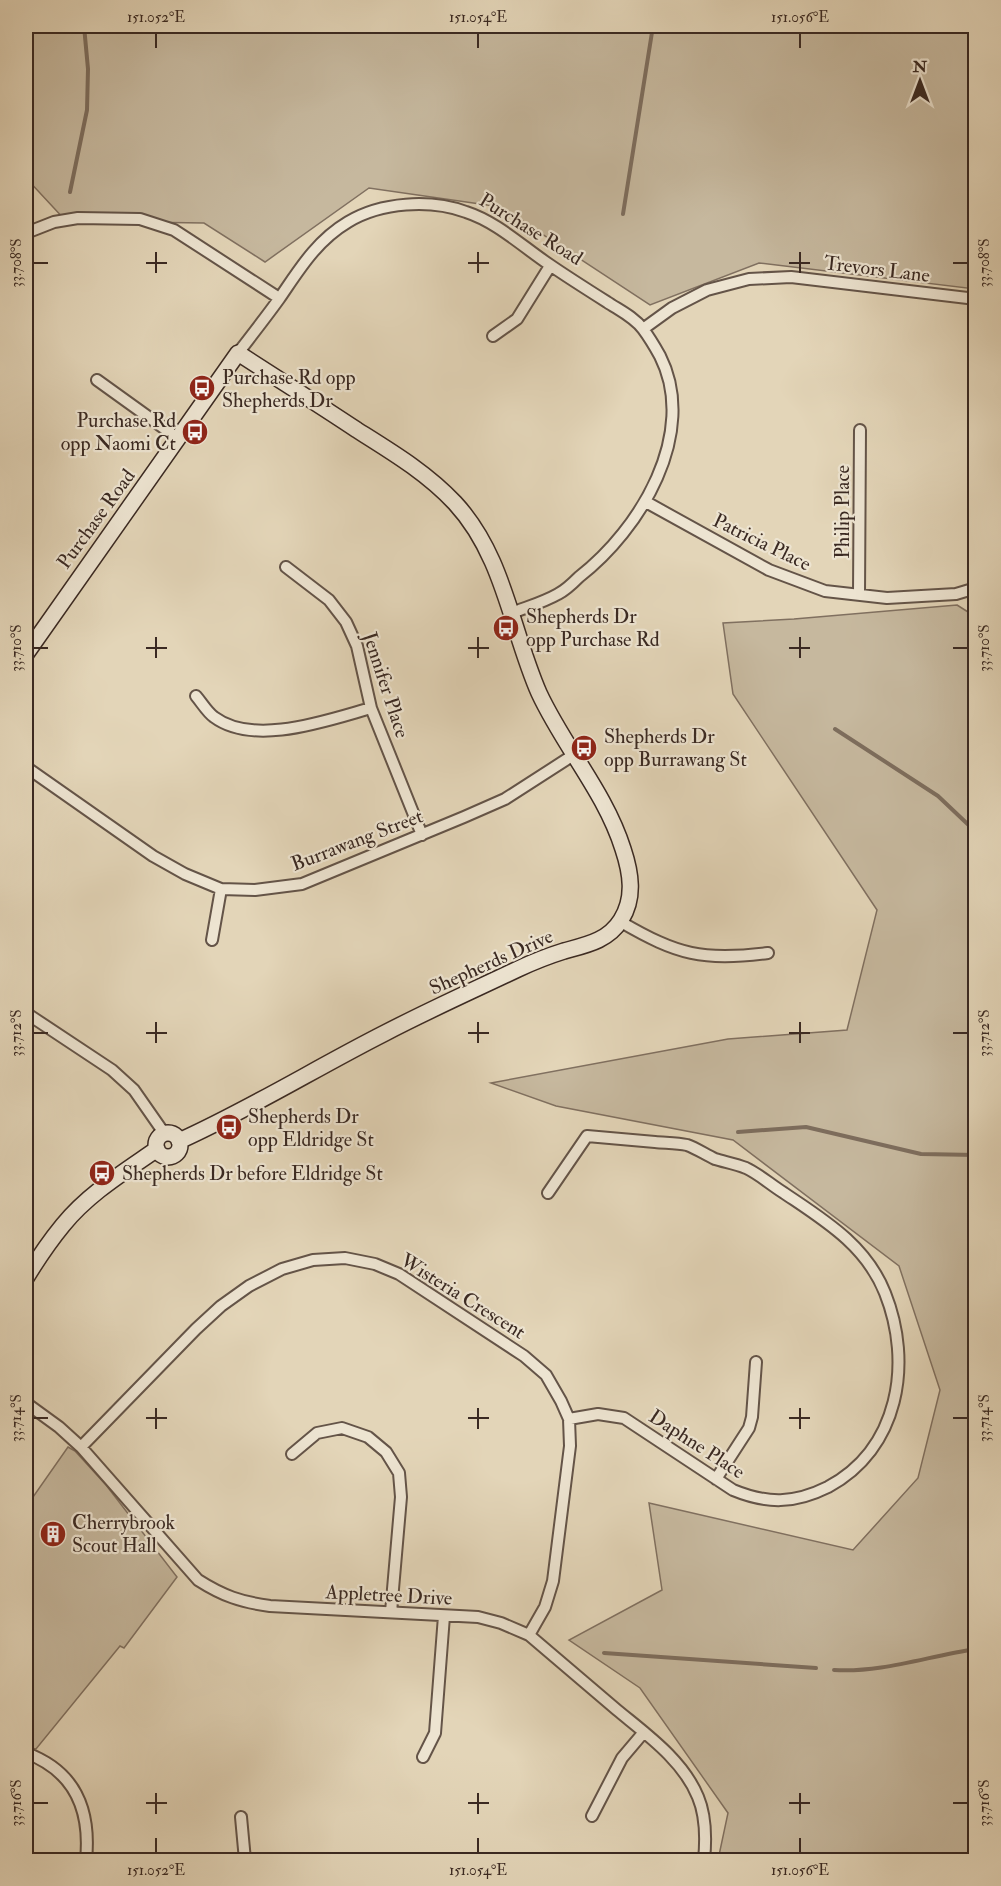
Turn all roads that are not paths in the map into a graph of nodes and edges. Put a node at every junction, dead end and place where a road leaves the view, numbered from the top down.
1 (27, 229) edge
2 (550, 266) junction
3 (279, 298) junction
4 (975, 299) edge
5 (643, 329) junction
6 (493, 336) dead end
7 (238, 354) junction
8 (97, 380) dead end
9 (860, 430) dead end
10 (179, 439) junction
11 (646, 502) junction
12 (286, 567) dead end
13 (975, 588) edge
14 (859, 595) junction
15 (512, 613) junction
16 (26, 654) edge
17 (196, 696) dead end
18 (371, 708) junction
19 (575, 754) junction
20 (26, 767) edge
21 (422, 834) junction
22 (221, 889) junction
23 (621, 922) junction
24 (212, 940) dead end
25 (768, 953) dead end
26 (26, 1013) edge
27 (164, 1133) junction
28 (179, 1141) junction
29 (157, 1149) junction
30 (548, 1193) dead end
31 (26, 1278) edge
32 (756, 1362) dead end
33 (26, 1403) edge
34 (569, 1419) junction
35 (81, 1447) junction
36 (292, 1454) dead end
37 (716, 1479) junction
38 (391, 1612) junction
39 (444, 1616) junction
40 (529, 1635) junction
41 (644, 1732) junction
42 (26, 1753) edge
43 (423, 1757) dead end
44 (592, 1816) dead end
45 (241, 1817) dead end
46 (86, 1860) edge
47 (245, 1860) edge
48 (704, 1860) edge

1 - 3 street
2 - 3 street, Purchase Road
2 - 5 street, Purchase Road
2 - 6 street
3 - 7 street, Purchase Road
4 - 5 street, Trevors Lane
5 - 11 street, Purchase Road
7 - 10 main road, Purchase Road
7 - 15 main road
8 - 10 street
9 - 14 street, Philip Place
10 - 16 main road, Purchase Road
11 - 14 street, Patricia Place
11 - 15 street, Purchase Road
12 - 18 street, Jennifer Place
13 - 14 street, Patricia Place
15 - 19 main road
17 - 18 street
18 - 21 street, Jennifer Place
19 - 21 street, Burrawang Street
19 - 23 main road
20 - 22 street, Burrawang Street
21 - 22 street, Burrawang Street
22 - 24 street
23 - 25 street
23 - 28 main road, Shepherds Drive
26 - 27 street
27 - 28 main road
27 - 29 main road
28 - 29 main road
29 - 31 main road
30 - 37 street, Daphne Place
32 - 37 street
33 - 35 street, Appletree Drive
34 - 35 street, Wisteria Crescent
34 - 37 street, Daphne Place
34 - 40 street, Wisteria Crescent
35 - 38 street, Appletree Drive
36 - 38 street
38 - 39 street, Appletree Drive
39 - 40 street, Appletree Drive
39 - 43 street
40 - 41 street, Appletree Drive
41 - 44 street
41 - 48 street, Appletree Drive
42 - 46 street
45 - 47 street

